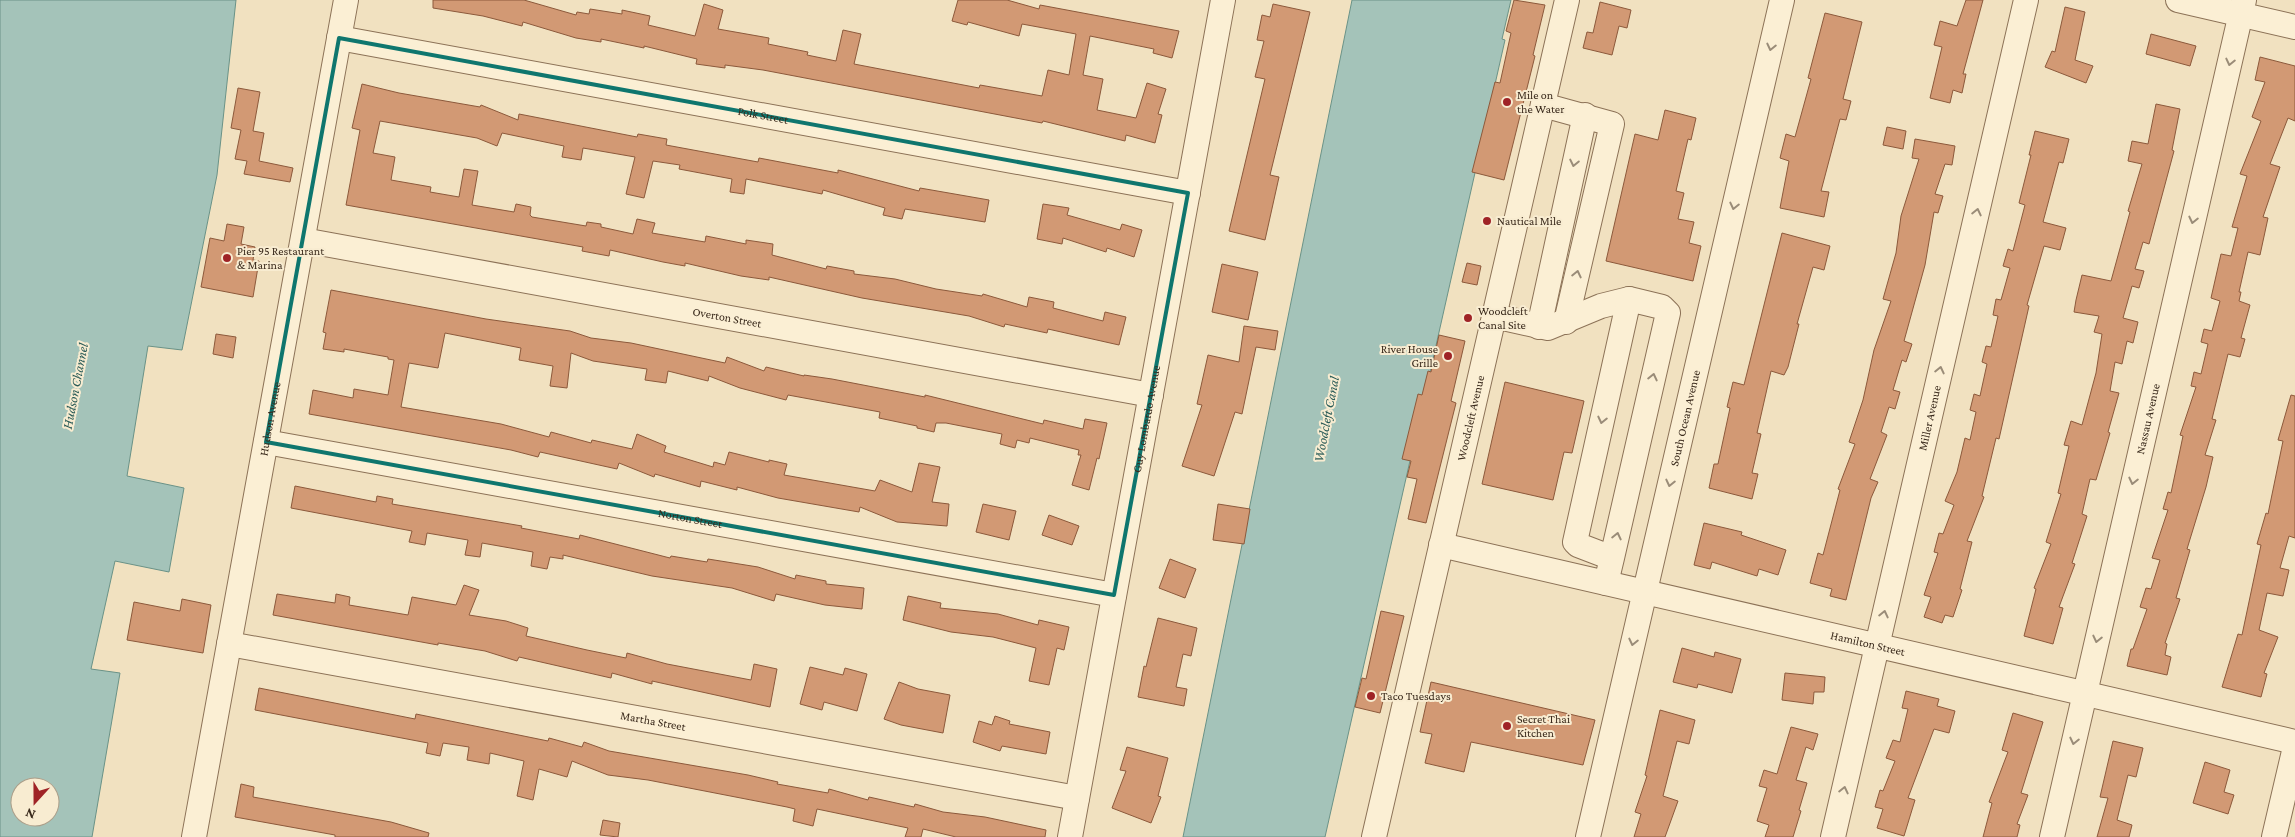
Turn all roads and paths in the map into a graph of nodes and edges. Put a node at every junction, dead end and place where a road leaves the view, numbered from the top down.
1 (346, 0) edge
2 (1223, 0) edge
3 (1567, 0) edge
4 (1782, 0) edge
5 (2026, 0) edge
6 (2178, 0) edge
7 (2242, 7) edge
8 (2295, 27) edge
9 (339, 38) junction
10 (1542, 105) junction
11 (1585, 115) junction
12 (1188, 193) junction
13 (303, 240) junction
14 (1629, 299) junction
15 (1494, 316) junction
16 (1566, 322) junction
17 (1539, 327) junction
18 (1151, 395) junction
19 (266, 442) junction
20 (1441, 545) junction
21 (1612, 558) junction
22 (1606, 583) junction
23 (1645, 592) junction
24 (1114, 596) junction
25 (229, 644) junction
26 (1877, 646) junction
27 (2084, 693) junction
28 (2295, 742) edge
29 (2295, 747) edge
30 (1077, 798) junction
31 (194, 837) edge
32 (1070, 837) edge
33 (1374, 837) edge
34 (1588, 837) edge
35 (1833, 837) edge
36 (2052, 837) edge
37 (2274, 837) edge

1 - 9 street, Hudson Avenue
2 - 12 street, Guy Lombardo Avenue
3 - 10 street, Woodcleft Avenue
4 -> 23 street, South Ocean Avenue
26 -> 5 street, Miller Avenue
6 - 7 street
7 - 8 street
7 -> 27 street, Nassau Avenue
9 - 12 street, Polk Street
9 - 13 street, Hudson Avenue
10 - 11 street
10 - 15 street, Woodcleft Avenue
16 -> 11 street
11 -> 17 street
12 - 18 street, Guy Lombardo Avenue
13 - 18 street, Overton Street
13 - 19 street, Hudson Avenue
14 - 16 street
14 -> 21 street
21 -> 14 street
15 - 17 street
15 - 20 street, Woodcleft Avenue
16 - 17 street
18 - 24 street, Guy Lombardo Avenue
19 - 24 street, Norton Street
19 - 25 street, Hudson Avenue
20 - 22 street, Hamilton Street
20 - 33 street, Woodcleft Avenue
21 - 22 street
22 - 23 street, Hamilton Street
23 - 26 street, Hamilton Street
23 -> 34 street, South Ocean Avenue
24 - 30 street, Guy Lombardo Avenue
25 - 30 street, Martha Street
25 - 31 street, Hudson Avenue
26 - 27 street, Hamilton Street
35 -> 26 street, Miller Avenue
27 - 28 street, Hamilton Street
27 -> 36 street, Nassau Avenue
29 - 37 street
30 - 32 street, Guy Lombardo Avenue

